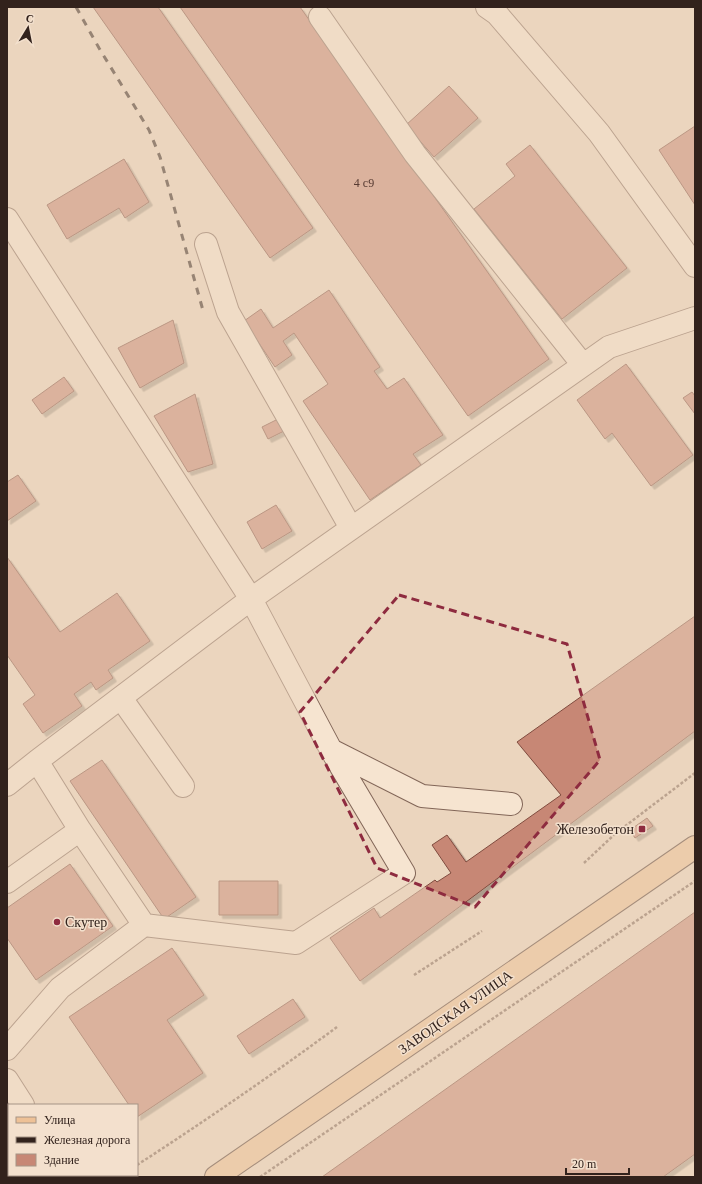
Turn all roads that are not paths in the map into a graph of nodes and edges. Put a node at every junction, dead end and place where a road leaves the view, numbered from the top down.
1 (487, 7) edge
2 (320, 17) dead end
3 (7, 219) edge
4 (206, 244) dead end
5 (695, 266) edge
6 (695, 318) edge
7 (583, 365) junction
8 (351, 528) junction
9 (251, 599) junction
10 (121, 698) junction
11 (331, 750) junction
12 (37, 761) junction
13 (7, 785) edge
14 (184, 786) dead end
15 (511, 804) dead end
16 (80, 830) junction
17 (695, 847) edge
18 (7, 882) edge
19 (144, 925) junction
20 (7, 1049) edge
21 (7, 1080) edge
22 (22, 1104) edge
23 (216, 1177) edge

1 - 5 lane
2 - 7 lane
3 - 9 lane
4 - 8 lane
6 - 7 lane
7 - 8 lane
8 - 9 lane
9 - 10 lane
9 - 11 lane
10 - 12 lane
10 - 14 lane
11 - 15 lane
11 - 19 lane
12 - 13 lane
12 - 16 lane
16 - 18 lane
16 - 19 lane
17 - 23 main road, ЗАВОДСКАЯ УЛИЦА
19 - 20 lane
21 - 22 lane

